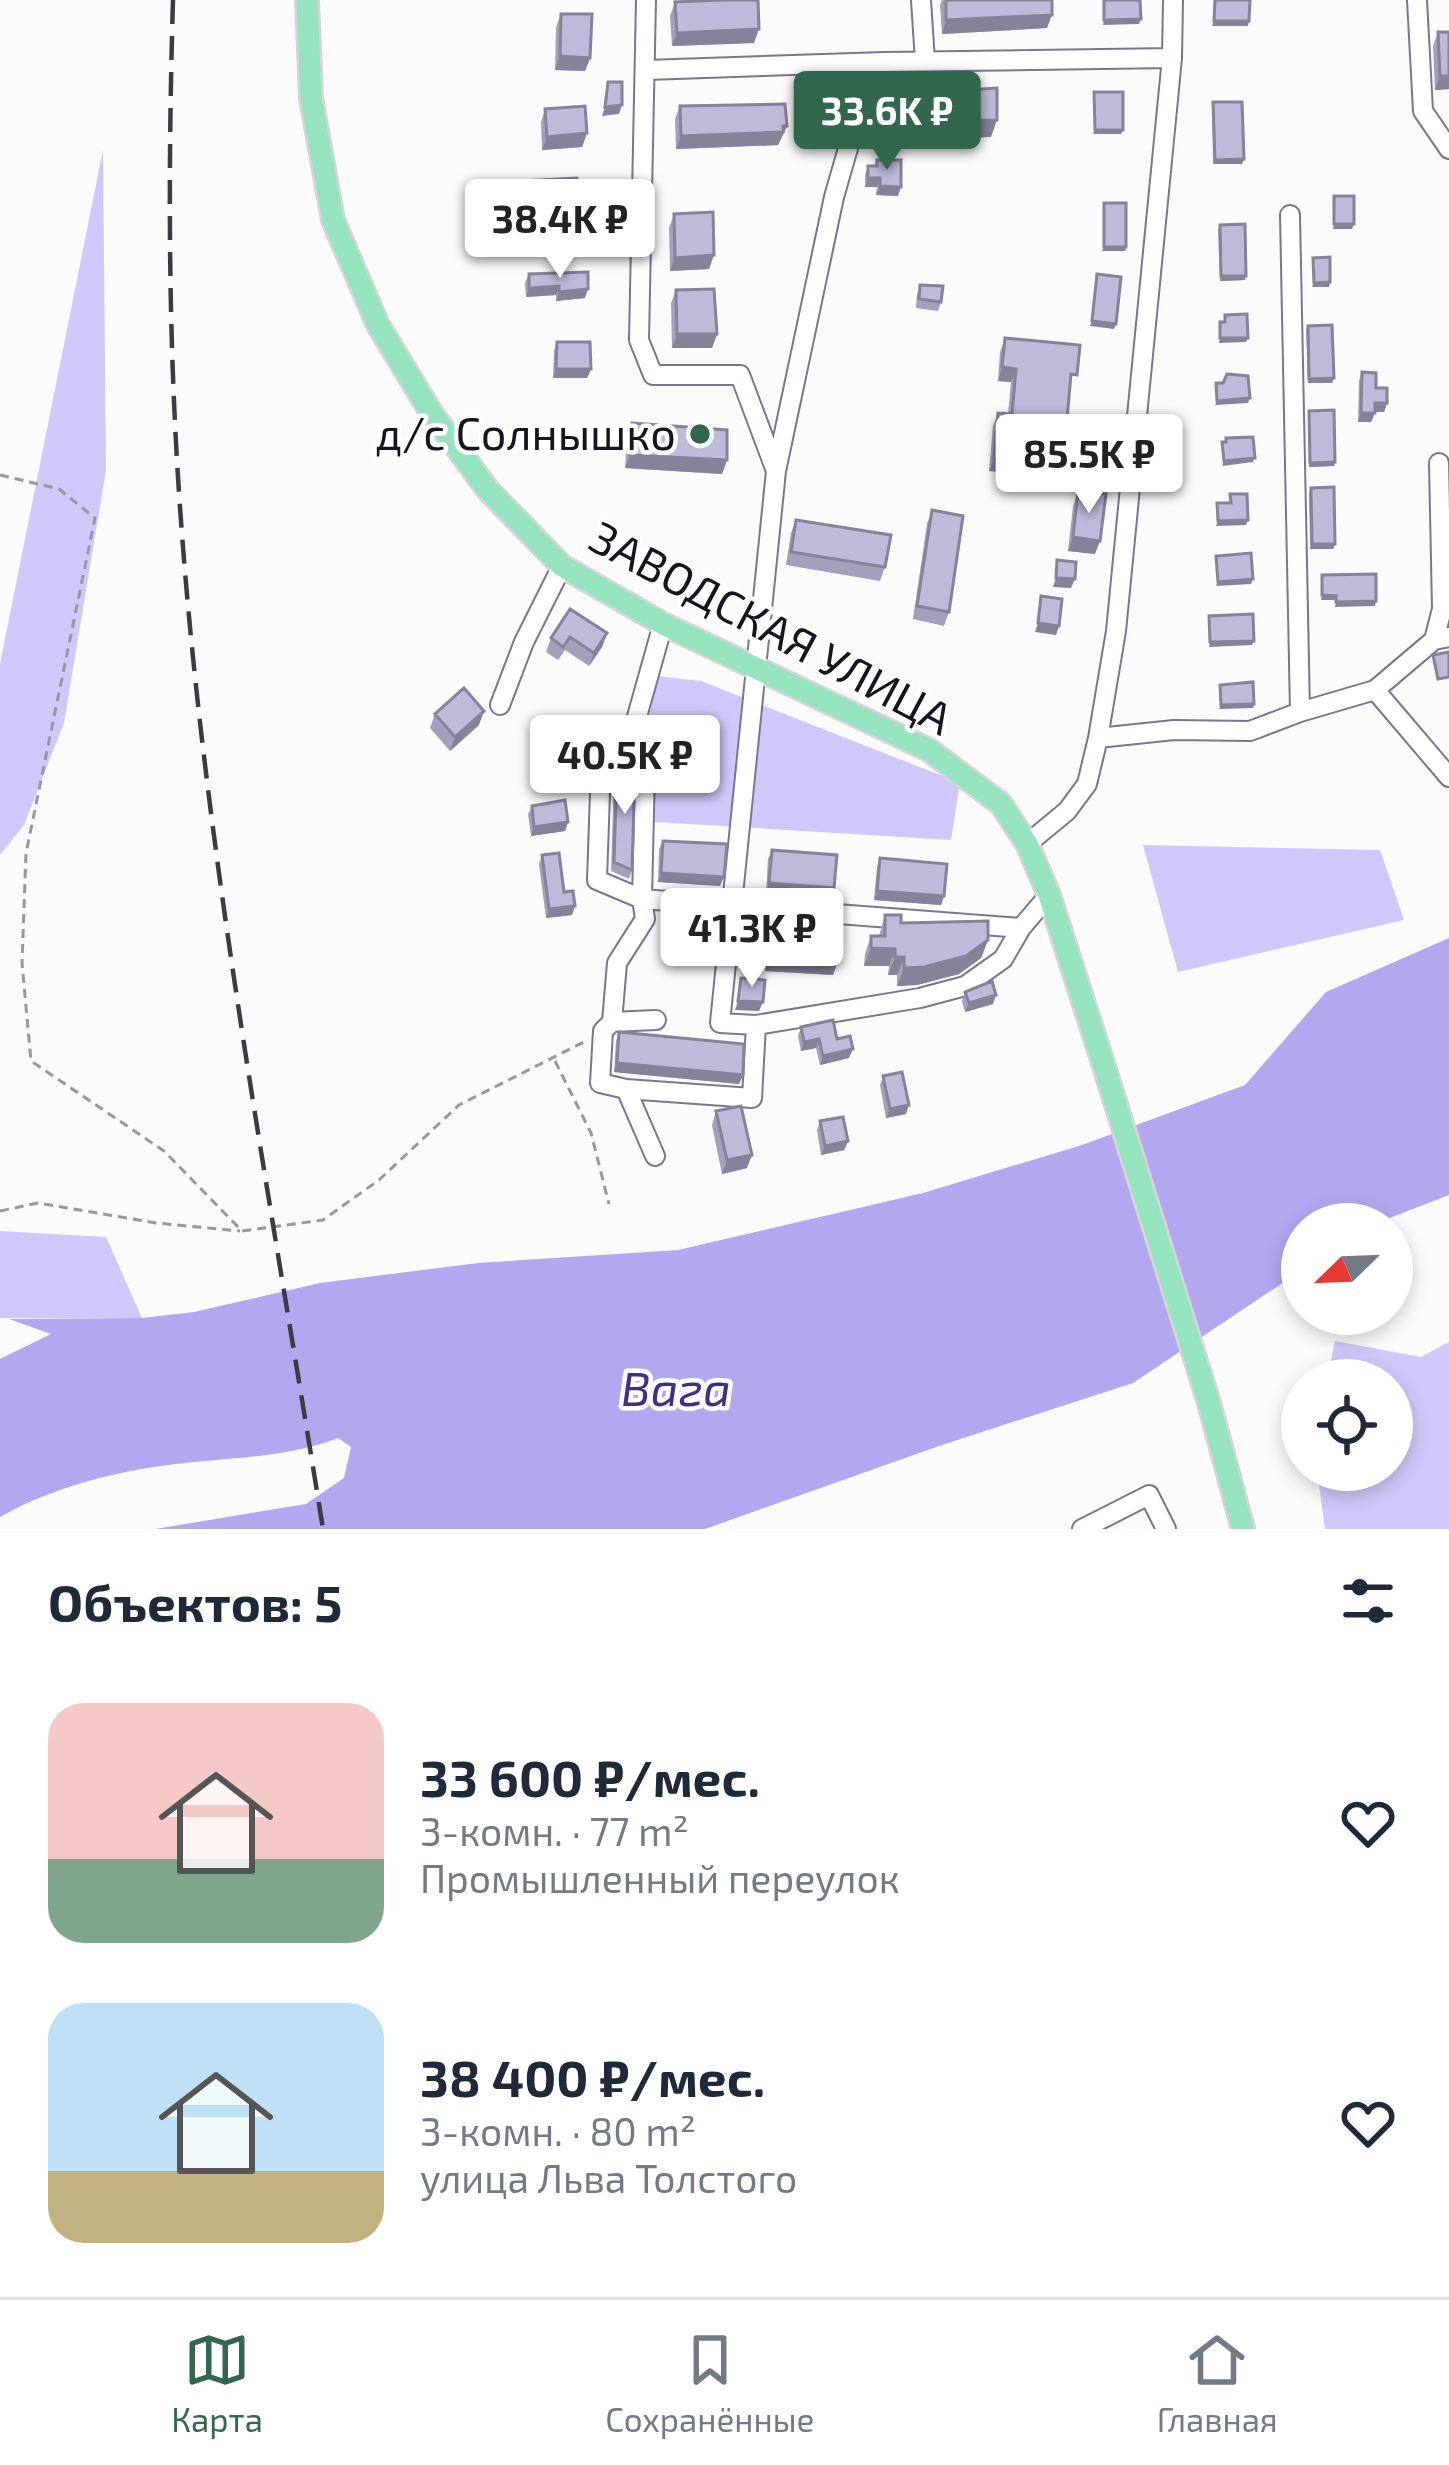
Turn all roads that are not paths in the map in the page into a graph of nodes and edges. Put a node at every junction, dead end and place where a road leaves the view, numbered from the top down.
1 (307, 0) edge
2 (646, 0) edge
3 (920, 0) edge
4 (1174, 0) edge
5 (1417, 0) edge
6 (1172, 58) junction
7 (884, 62) junction
8 (925, 62) junction
9 (646, 70) junction
10 (1449, 148) edge
11 (1290, 215) dead end
12 (1439, 463) dead end
13 (776, 471) junction
14 (562, 566) junction
15 (663, 624) junction
16 (1442, 639) edge
17 (754, 670) junction
18 (1375, 690) junction
19 (500, 705) dead end
20 (1300, 712) junction
21 (1098, 738) junction
22 (629, 745) junction
23 (1449, 777) edge
24 (1027, 844) junction
25 (1049, 896) junction
26 (642, 899) junction
27 (730, 904) junction
28 (1021, 928) junction
29 (656, 1020) dead end
30 (756, 1025) junction
31 (608, 1026) junction
32 (626, 1089) junction
33 (656, 1156) dead end
34 (1082, 1529) edge
35 (1166, 1529) edge
36 (1243, 1529) edge

1 - 14 main road, ЗАВОДСКАЯ УЛИЦА
2 - 9 street
3 - 8 street
4 - 6 street
5 - 10 street
6 - 8 street
6 - 21 street
7 - 8 street
7 - 9 street
7 - 13 street
9 - 13 street
11 - 20 street
12 - 16 street
13 - 17 street
14 - 15 main road, ЗАВОДСКАЯ УЛИЦА
14 - 19 street
15 - 17 main road, ЗАВОДСКАЯ УЛИЦА
15 - 22 street
16 - 18 street
17 - 24 main road, ЗАВОДСКАЯ УЛИЦА
17 - 27 street
18 - 20 street
18 - 23 street
20 - 21 street
21 - 24 street
22 - 26 street
22 - 26 street
24 - 25 main road, ЗАВОДСКАЯ УЛИЦА
25 - 28 street
25 - 36 main road, ЗАВОДСКАЯ УЛИЦА
26 - 27 street
26 - 31 street
27 - 28 street
27 - 30 street
28 - 30 street
29 - 31 street
30 - 32 street
31 - 32 street
32 - 33 street
34 - 35 street

